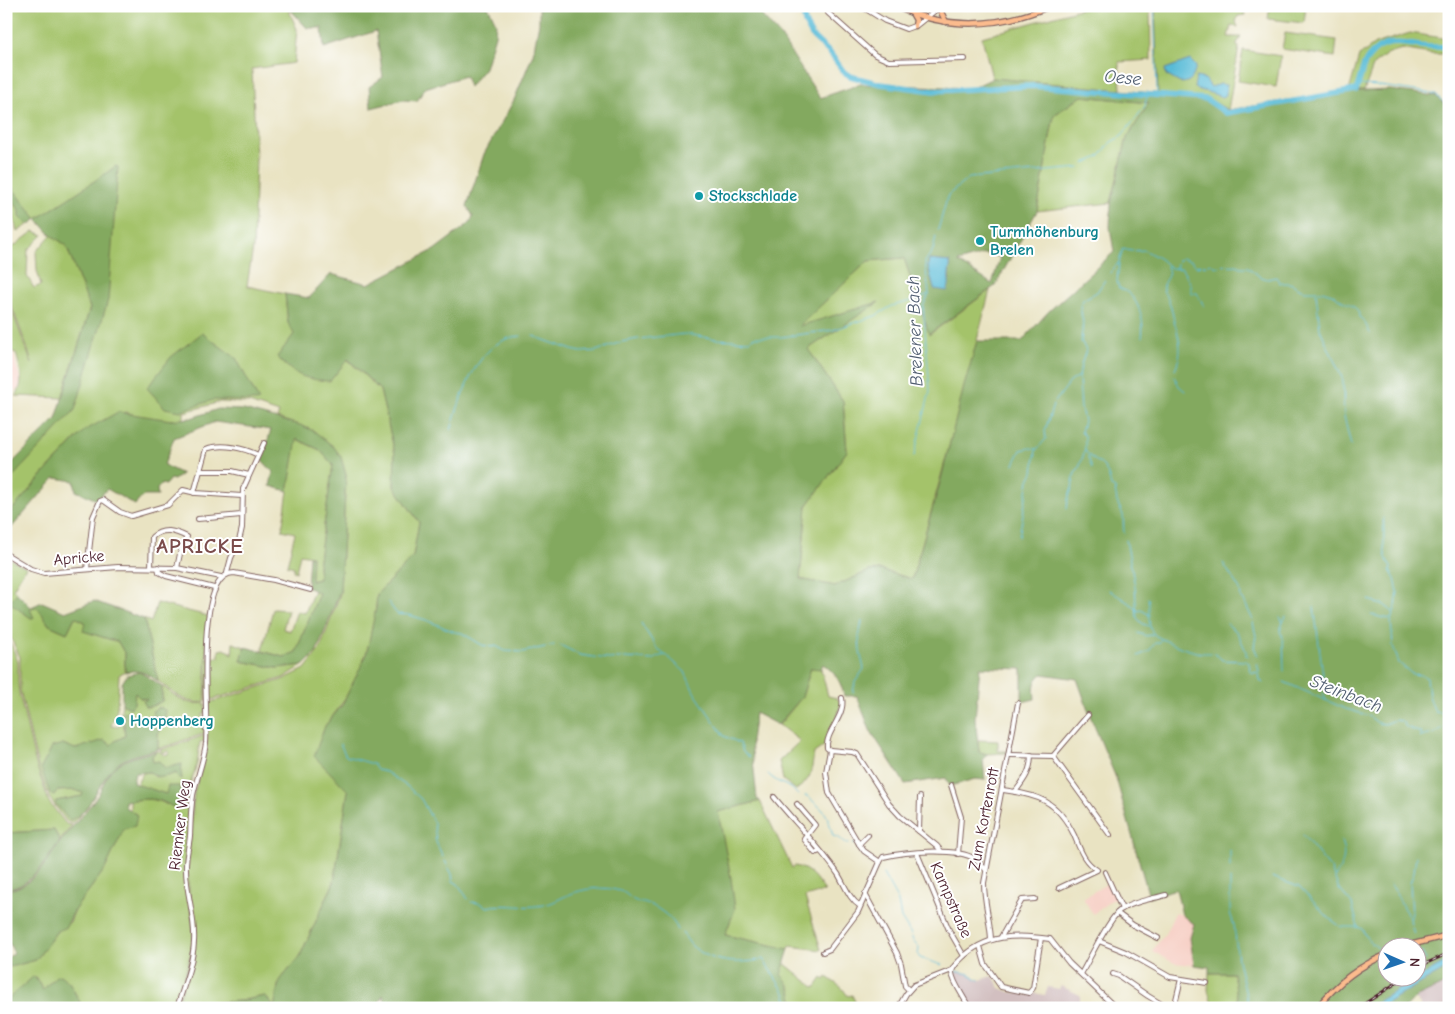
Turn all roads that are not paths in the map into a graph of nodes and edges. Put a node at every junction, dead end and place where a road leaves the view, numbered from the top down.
1 (826, 6) edge
2 (861, 6) edge
3 (895, 6) edge
4 (941, 6) edge
5 (1050, 6) edge
6 (911, 12) junction
7 (928, 17) junction
8 (946, 22) junction
9 (915, 26) junction
10 (965, 59) dead end
11 (6, 402) edge
12 (6, 406) edge
13 (264, 443) dead end
14 (258, 455) junction
15 (200, 471) junction
16 (248, 475) junction
17 (194, 492) junction
18 (242, 496) junction
19 (242, 514) junction
20 (198, 519) dead end
21 (6, 554) edge
22 (151, 567) junction
23 (158, 568) junction
24 (177, 568) junction
25 (87, 569) junction
26 (227, 573) junction
27 (221, 577) junction
28 (214, 588) junction
29 (312, 590) dead end
30 (842, 698) dead end
31 (1018, 703) dead end
32 (1088, 715) dead end
33 (830, 750) junction
34 (1008, 755) junction
35 (1031, 755) junction
36 (1053, 756) junction
37 (950, 784) dead end
38 (1002, 790) junction
39 (1014, 792) junction
40 (774, 796) dead end
41 (920, 797) dead end
42 (797, 804) dead end
43 (919, 831) junction
44 (806, 835) junction
45 (868, 835) dead end
46 (1110, 835) dead end
47 (859, 844) junction
48 (941, 851) junction
49 (916, 853) junction
50 (958, 854) junction
51 (880, 862) junction
52 (986, 870) junction
53 (1105, 872) dead end
54 (1059, 888) dead end
55 (865, 894) junction
56 (1166, 895) dead end
57 (1035, 899) dead end
58 (860, 906) junction
59 (1122, 908) junction
60 (1117, 913) junction
61 (1449, 935) edge
62 (1001, 937) junction
63 (1041, 938) junction
64 (1158, 938) dead end
65 (991, 939) junction
66 (1428, 940) edge
67 (1099, 941) junction
68 (980, 946) junction
69 (823, 952) dead end
70 (964, 956) junction
71 (1378, 958) edge
72 (952, 970) junction
73 (1081, 974) junction
74 (1113, 974) dead end
75 (1181, 979) junction
76 (1208, 983) dead end
77 (909, 990) junction
78 (1114, 1007) edge
79 (177, 1008) edge
80 (898, 1008) edge
81 (969, 1008) edge
82 (1168, 1008) edge
83 (1174, 1008) edge
84 (1317, 1008) edge

1 - 10 street
2 - 9 street
3 - 6 main road
4 - 7 street
4 - 8 main road
5 - 8 main road
6 - 7 main road
6 - 9 main road
7 - 8 main road
7 - 9 street
11 - 12 street
13 - 14 street
14 - 15 street
14 - 16 street
15 - 16 street
15 - 17 street
16 - 18 street
17 - 18 street
17 - 25 street
18 - 19 street
19 - 20 street
19 - 26 street
21 - 25 street, Apricke
22 - 23 street, Apricke
22 - 24 street
22 - 25 street, Apricke
23 - 24 street, Apricke
23 - 28 street, Apricke
24 - 27 street, Apricke
26 - 27 street
26 - 29 street
27 - 28 street
28 - 79 street, Riemker Weg
30 - 33 street
31 - 34 street, Zum Kortenrott
32 - 36 street
33 - 43 street
33 - 47 street
34 - 35 street
34 - 38 street, Zum Kortenrott
35 - 36 street
35 - 39 street
36 - 46 street
37 - 50 street
38 - 39 street
38 - 52 street, Zum Kortenrott
39 - 54 street
40 - 44 street
41 - 43 street
42 - 44 street
43 - 48 street
44 - 58 street
45 - 47 street
47 - 51 street
48 - 49 street
48 - 50 street
49 - 51 street
49 - 70 street, Kampstraße
50 - 52 street
51 - 55 street
52 - 65 street, Zum Kortenrott
53 - 59 street
55 - 58 street
55 - 77 street
56 - 59 street
57 - 62 street
58 - 69 street
59 - 60 street
60 - 64 street
60 - 67 street
61 - 66 main road
62 - 63 street
62 - 65 street
63 - 68 street
63 - 73 street
65 - 68 street
67 - 73 street
67 - 75 street
68 - 70 street
70 - 72 street
71 - 84 main road
72 - 77 street
72 - 81 street
73 - 78 street
74 - 82 street
75 - 76 street
75 - 83 street
77 - 80 street

